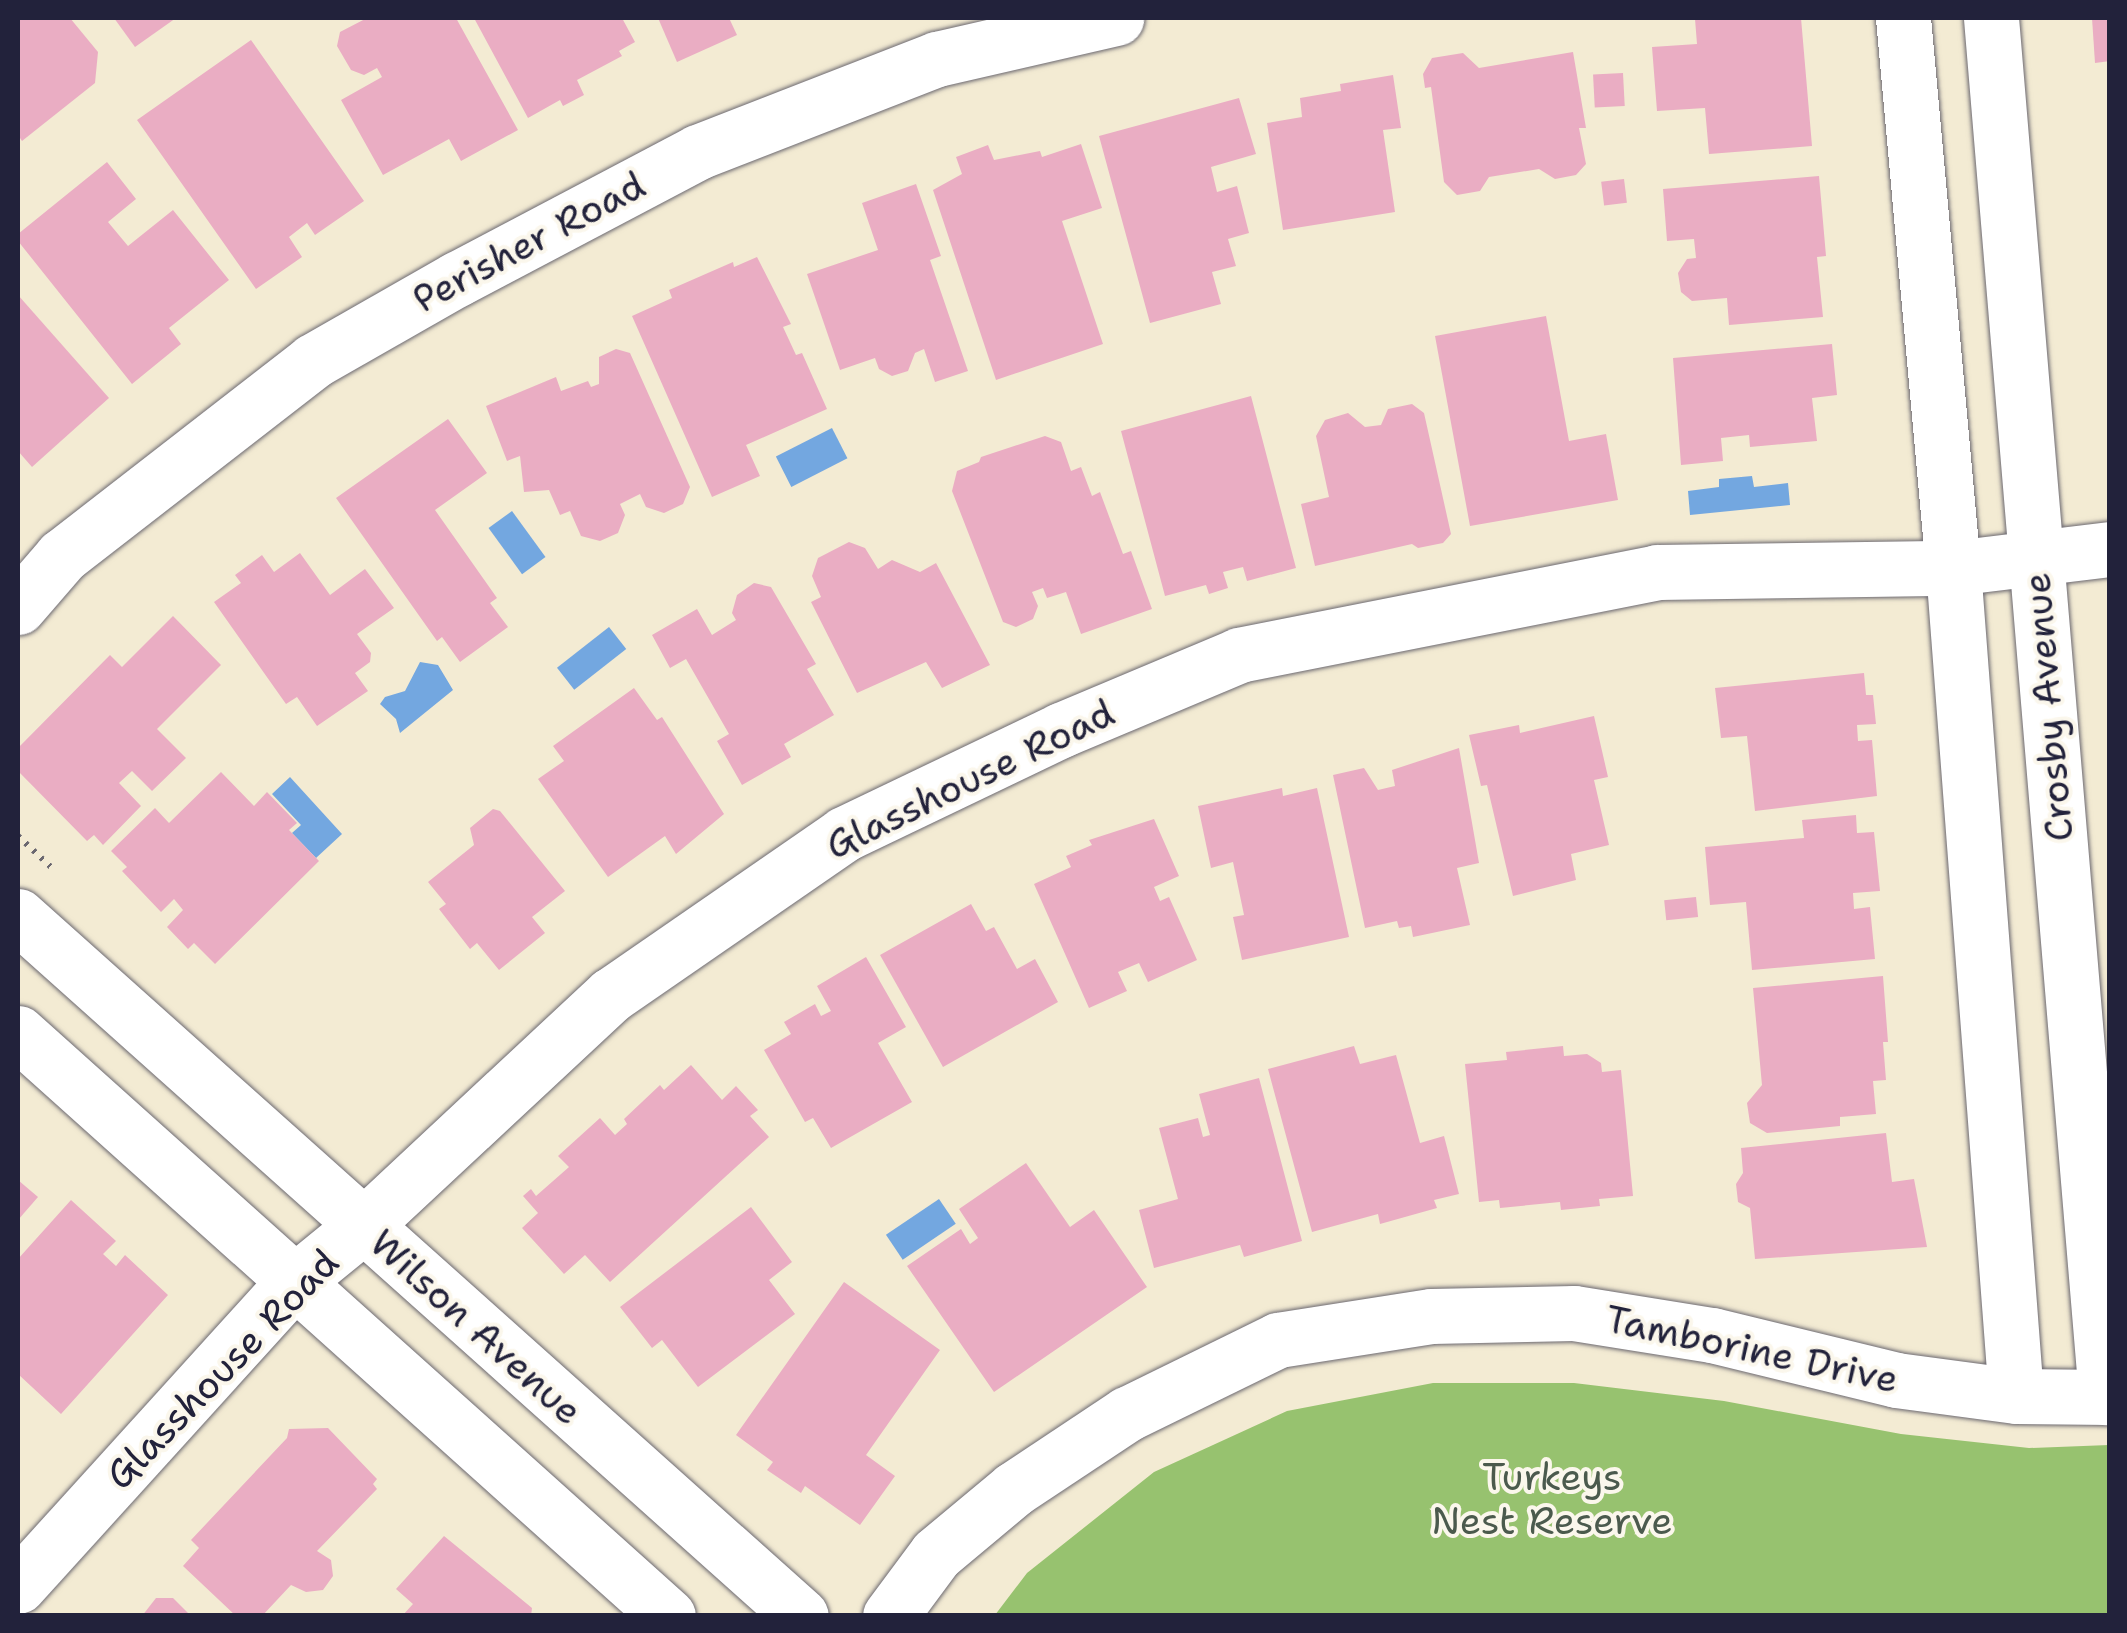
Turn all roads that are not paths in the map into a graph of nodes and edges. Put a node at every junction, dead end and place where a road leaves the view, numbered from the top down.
1 (1116, 18) edge
2 (1903, 18) edge
3 (1991, 18) edge
4 (2110, 549) edge
5 (2035, 556) junction
6 (1953, 568) junction
7 (18, 606) edge
8 (18, 916) edge
9 (18, 1033) edge
10 (363, 1226) junction
11 (293, 1284) junction
12 (2016, 1396) junction
13 (2108, 1397) edge
14 (18, 1586) edge
15 (668, 1616) edge
16 (801, 1616) edge
17 (890, 1616) edge

1 - 7 street, Perisher Road
2 - 6 street
3 - 5 street, Crosby Avenue
4 - 5 street, Glasshouse Road
5 - 6 street, Glasshouse Road
5 - 13 street, Crosby Avenue
6 - 10 street, Glasshouse Road
6 - 12 street
8 - 10 street, Wilson Avenue
9 - 11 street
10 - 11 street, Glasshouse Road
10 - 16 street, Wilson Avenue
11 - 14 street, Glasshouse Road
11 - 15 street
12 - 13 street, Tamborine Drive
12 - 17 street, Tamborine Drive

